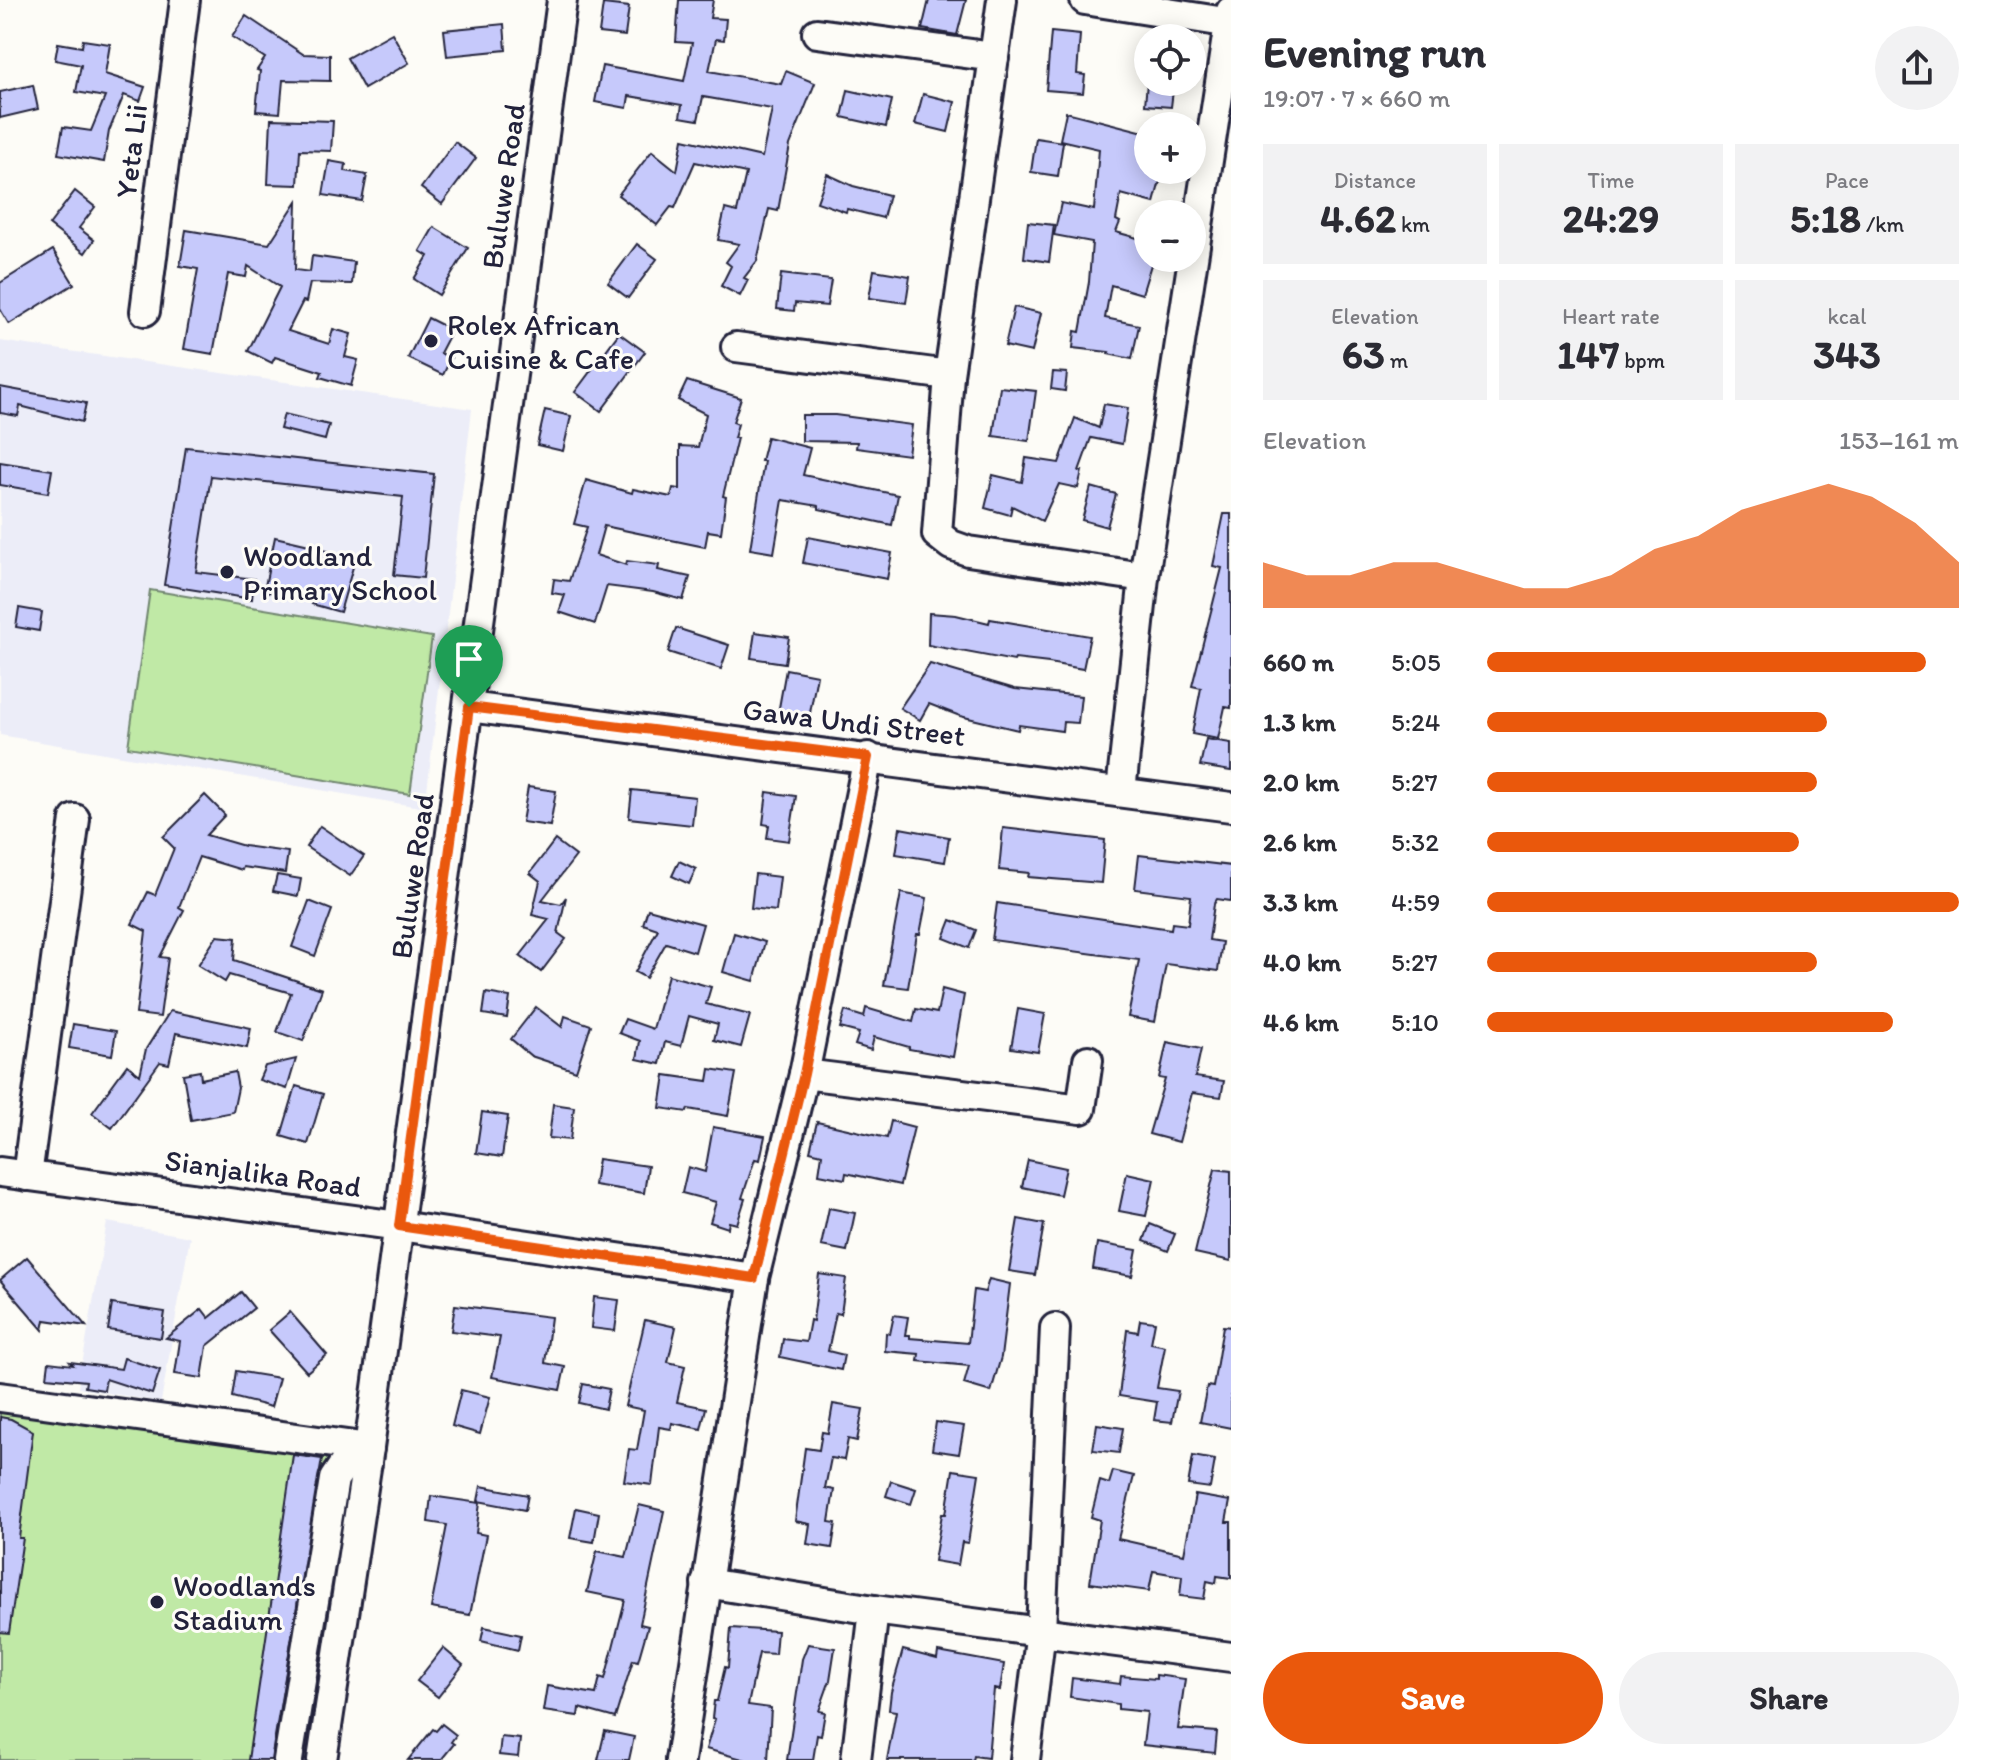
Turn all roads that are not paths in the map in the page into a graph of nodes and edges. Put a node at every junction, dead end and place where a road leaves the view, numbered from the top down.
1 (185, 0) edge
2 (562, 0) edge
3 (1002, 0) edge
4 (1085, 0) edge
5 (1230, 19) edge
6 (817, 33) dead end
7 (994, 57) junction
8 (145, 311) dead end
9 (736, 347) dead end
10 (949, 375) junction
11 (1144, 577) junction
12 (469, 707) junction
13 (868, 757) junction
14 (1121, 791) junction
15 (1231, 807) edge
16 (75, 819) dead end
17 (1088, 1060) dead end
18 (804, 1074) junction
19 (14, 1174) edge
20 (399, 1226) junction
21 (754, 1278) junction
22 (1055, 1328) dead end
23 (0, 1397) edge
24 (368, 1455) junction
25 (706, 1583) junction
26 (874, 1610) junction
27 (1041, 1630) junction
28 (1231, 1657) edge
29 (288, 1760) edge
30 (322, 1760) edge
31 (680, 1760) edge
32 (856, 1760) edge
33 (1025, 1760) edge

1 - 8 street, Yeta Lii
2 - 12 street, Buluwe Road
3 - 7 street
4 - 5 street
5 - 11 street
6 - 7 street
7 - 10 street
9 - 10 street
10 - 11 street
11 - 14 street
12 - 13 street, Gawa Undi Street
12 - 20 street, Buluwe Road
13 - 14 street, Gawa Undi Street
13 - 18 street
14 - 15 street, Gawa Undi Street
16 - 19 street
17 - 18 street
18 - 21 street
19 - 20 street, Sianjalika Road
20 - 21 street, Sianjalika Road
20 - 24 street, Buluwe Road
21 - 25 street
22 - 27 street
23 - 24 street
24 - 29 street
24 - 30 street, Buluwe Road
25 - 26 street
25 - 31 street
26 - 27 street
26 - 32 street
27 - 28 street
27 - 33 street

